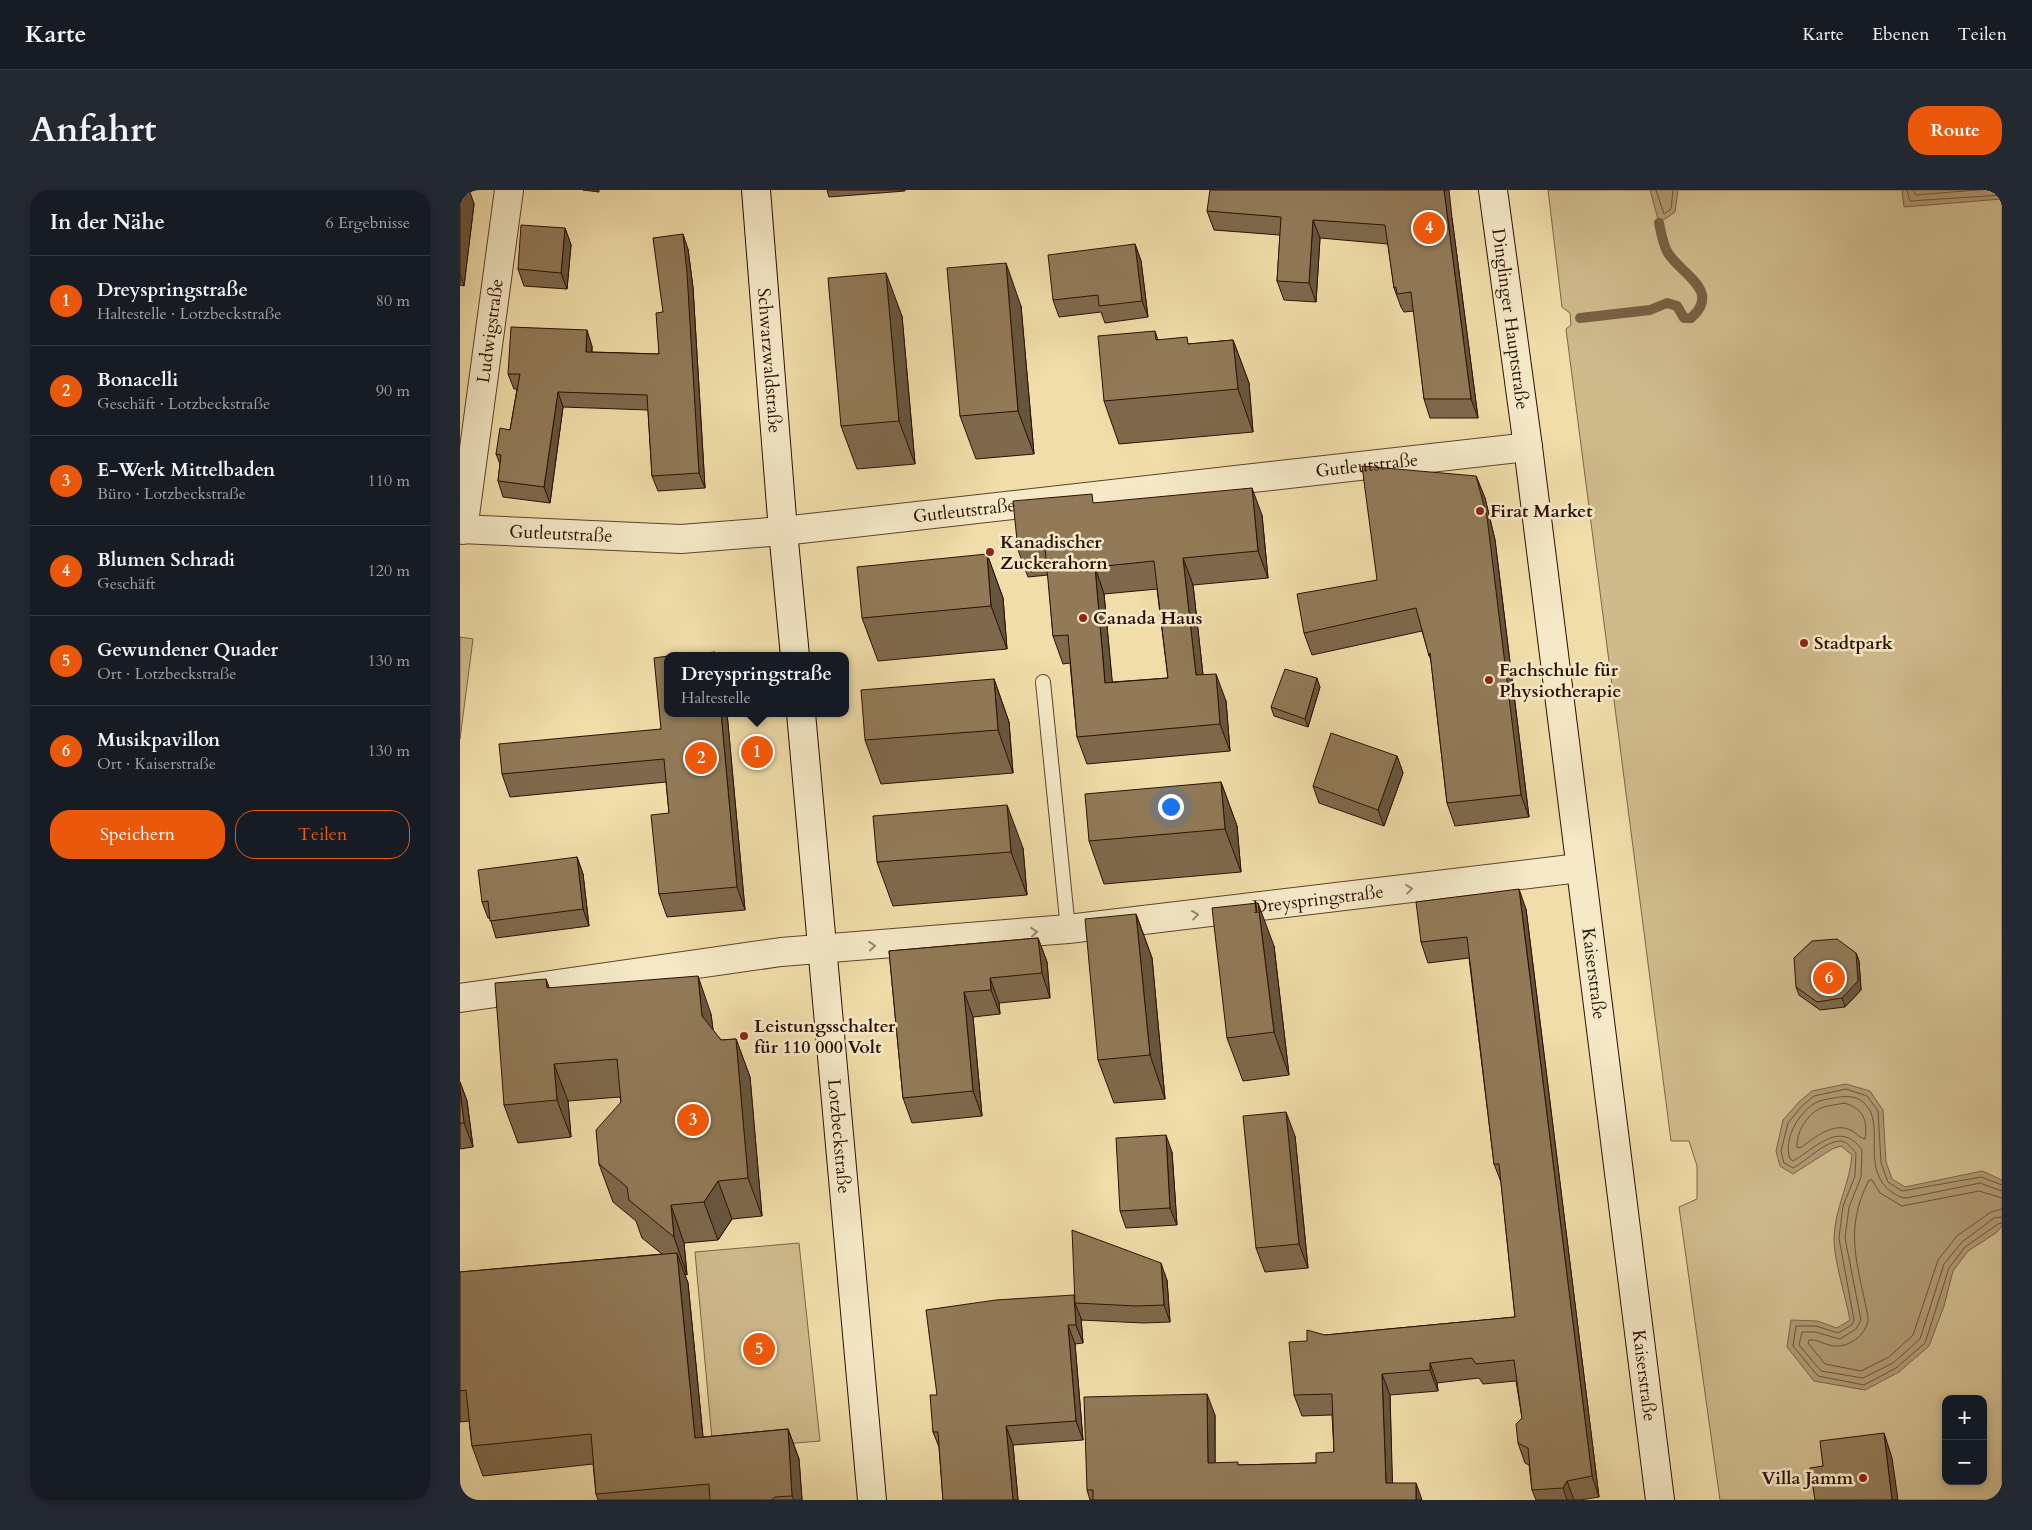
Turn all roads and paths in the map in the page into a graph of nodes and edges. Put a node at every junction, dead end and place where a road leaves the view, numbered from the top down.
1 (508, 190) edge
2 (756, 190) edge
3 (1493, 190) edge
4 (1528, 447) junction
5 (461, 529) edge
6 (782, 531) junction
7 (795, 652) edge
8 (1042, 682) dead end
9 (801, 717) edge
10 (1579, 868) junction
11 (1068, 929) junction
12 (823, 950) junction
13 (460, 998) edge
14 (872, 1500) edge
15 (1660, 1500) edge

1 - 5 street, Ludwigstraße
2 - 6 street, Schwarzwaldstraße
3 - 4 street, Dinglinger Hauptstraße
4 - 6 street, Gutleutstraße
4 - 10 street, Kaiserstraße
5 - 6 street, Gutleutstraße
6 - 7 street
8 - 11 lane
9 - 12 street, Lotzbeckstraße
11 -> 10 street, Dreyspringstraße
10 - 15 street, Kaiserstraße
12 -> 11 street, Dreyspringstraße
12 - 13 street, Dreyspringstraße
12 - 14 street, Lotzbeckstraße

